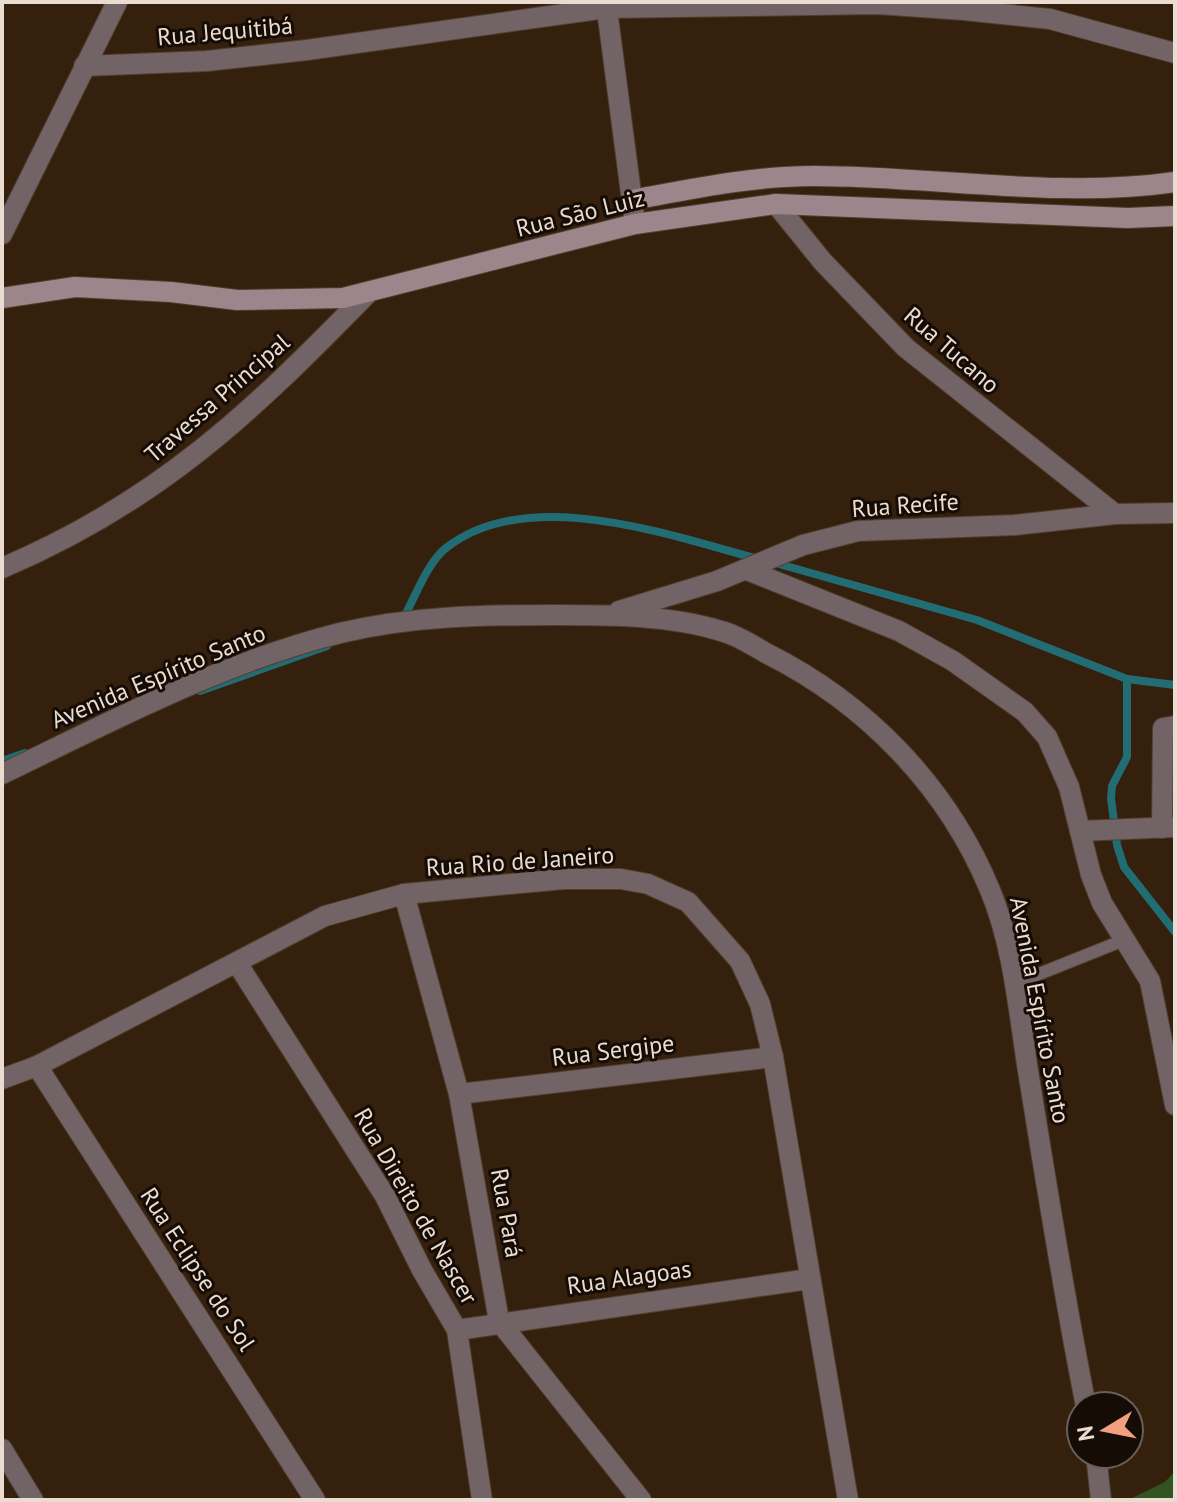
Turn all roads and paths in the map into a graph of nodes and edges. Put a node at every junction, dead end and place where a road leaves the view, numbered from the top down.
1 (117, 2) edge
2 (606, 5) edge
3 (1175, 53) edge
4 (84, 66) junction
5 (1175, 182) edge
6 (632, 200) junction
7 (776, 204) junction
8 (1175, 216) edge
9 (635, 224) junction
10 (2, 234) edge
11 (368, 293) junction
12 (2, 298) edge
13 (1175, 513) edge
14 (1115, 514) junction
15 (2, 568) edge
16 (747, 570) junction
17 (604, 615) junction
18 (1175, 726) edge
19 (2, 774) edge
20 (1169, 828) edge
21 (1080, 831) junction
22 (404, 894) junction
23 (1124, 940) junction
24 (237, 963) junction
25 (1014, 984) junction
26 (773, 1057) junction
27 (37, 1066) junction
28 (2, 1079) edge
29 (459, 1094) junction
30 (1175, 1105) edge
31 (809, 1279) junction
32 (499, 1321) junction
33 (457, 1330) junction
34 (1083, 1390) edge
35 (2, 1449) edge
36 (1098, 1470) edge
37 (33, 1500) edge
38 (315, 1500) edge
39 (482, 1500) edge
40 (641, 1500) edge
41 (848, 1500) edge
42 (1101, 1500) edge

1 - 4 street
2 - 3 street, Rua Jequitibá
2 - 4 street, Rua Jequitibá
2 - 6 street
4 - 10 street
5 - 6 street, Rua São Luiz
6 - 9 street
7 - 8 street, Rua São Luiz
7 - 9 street, Rua São Luiz
7 - 14 street, Rua Tucano
9 - 11 street, Rua São Luiz
11 - 12 street, Rua São Luiz
11 - 15 street, Travessa Principal
13 - 14 street, Rua Recife
14 - 16 street, Rua Recife
16 - 17 street, Rua Recife
16 - 21 street
17 - 19 street, Avenida Espírito Santo
17 - 25 street, Avenida Espírito Santo
18 - 20 street
20 - 21 street
21 - 23 street
22 - 24 street, Rua Rio de Janeiro
22 - 26 street, Rua Rio de Janeiro
22 - 29 street, Rua Pará
23 - 25 lane
23 - 30 street
24 - 27 street, Rua Rio de Janeiro
24 - 33 street, Rua Direito de Nascer
25 - 34 street, Avenida Espírito Santo
26 - 29 street, Rua Sergipe
26 - 31 street, Rua Rio de Janeiro
27 - 28 street, Rua Rio de Janeiro
27 - 38 street, Rua Eclipse do Sol
29 - 32 street, Rua Pará
31 - 32 street, Rua Alagoas
31 - 41 street, Rua Rio de Janeiro
32 - 33 street, Rua Alagoas
32 - 40 street, Rua Pará
33 - 39 street, Rua Direito de Nascer
35 - 37 street
36 - 42 street

